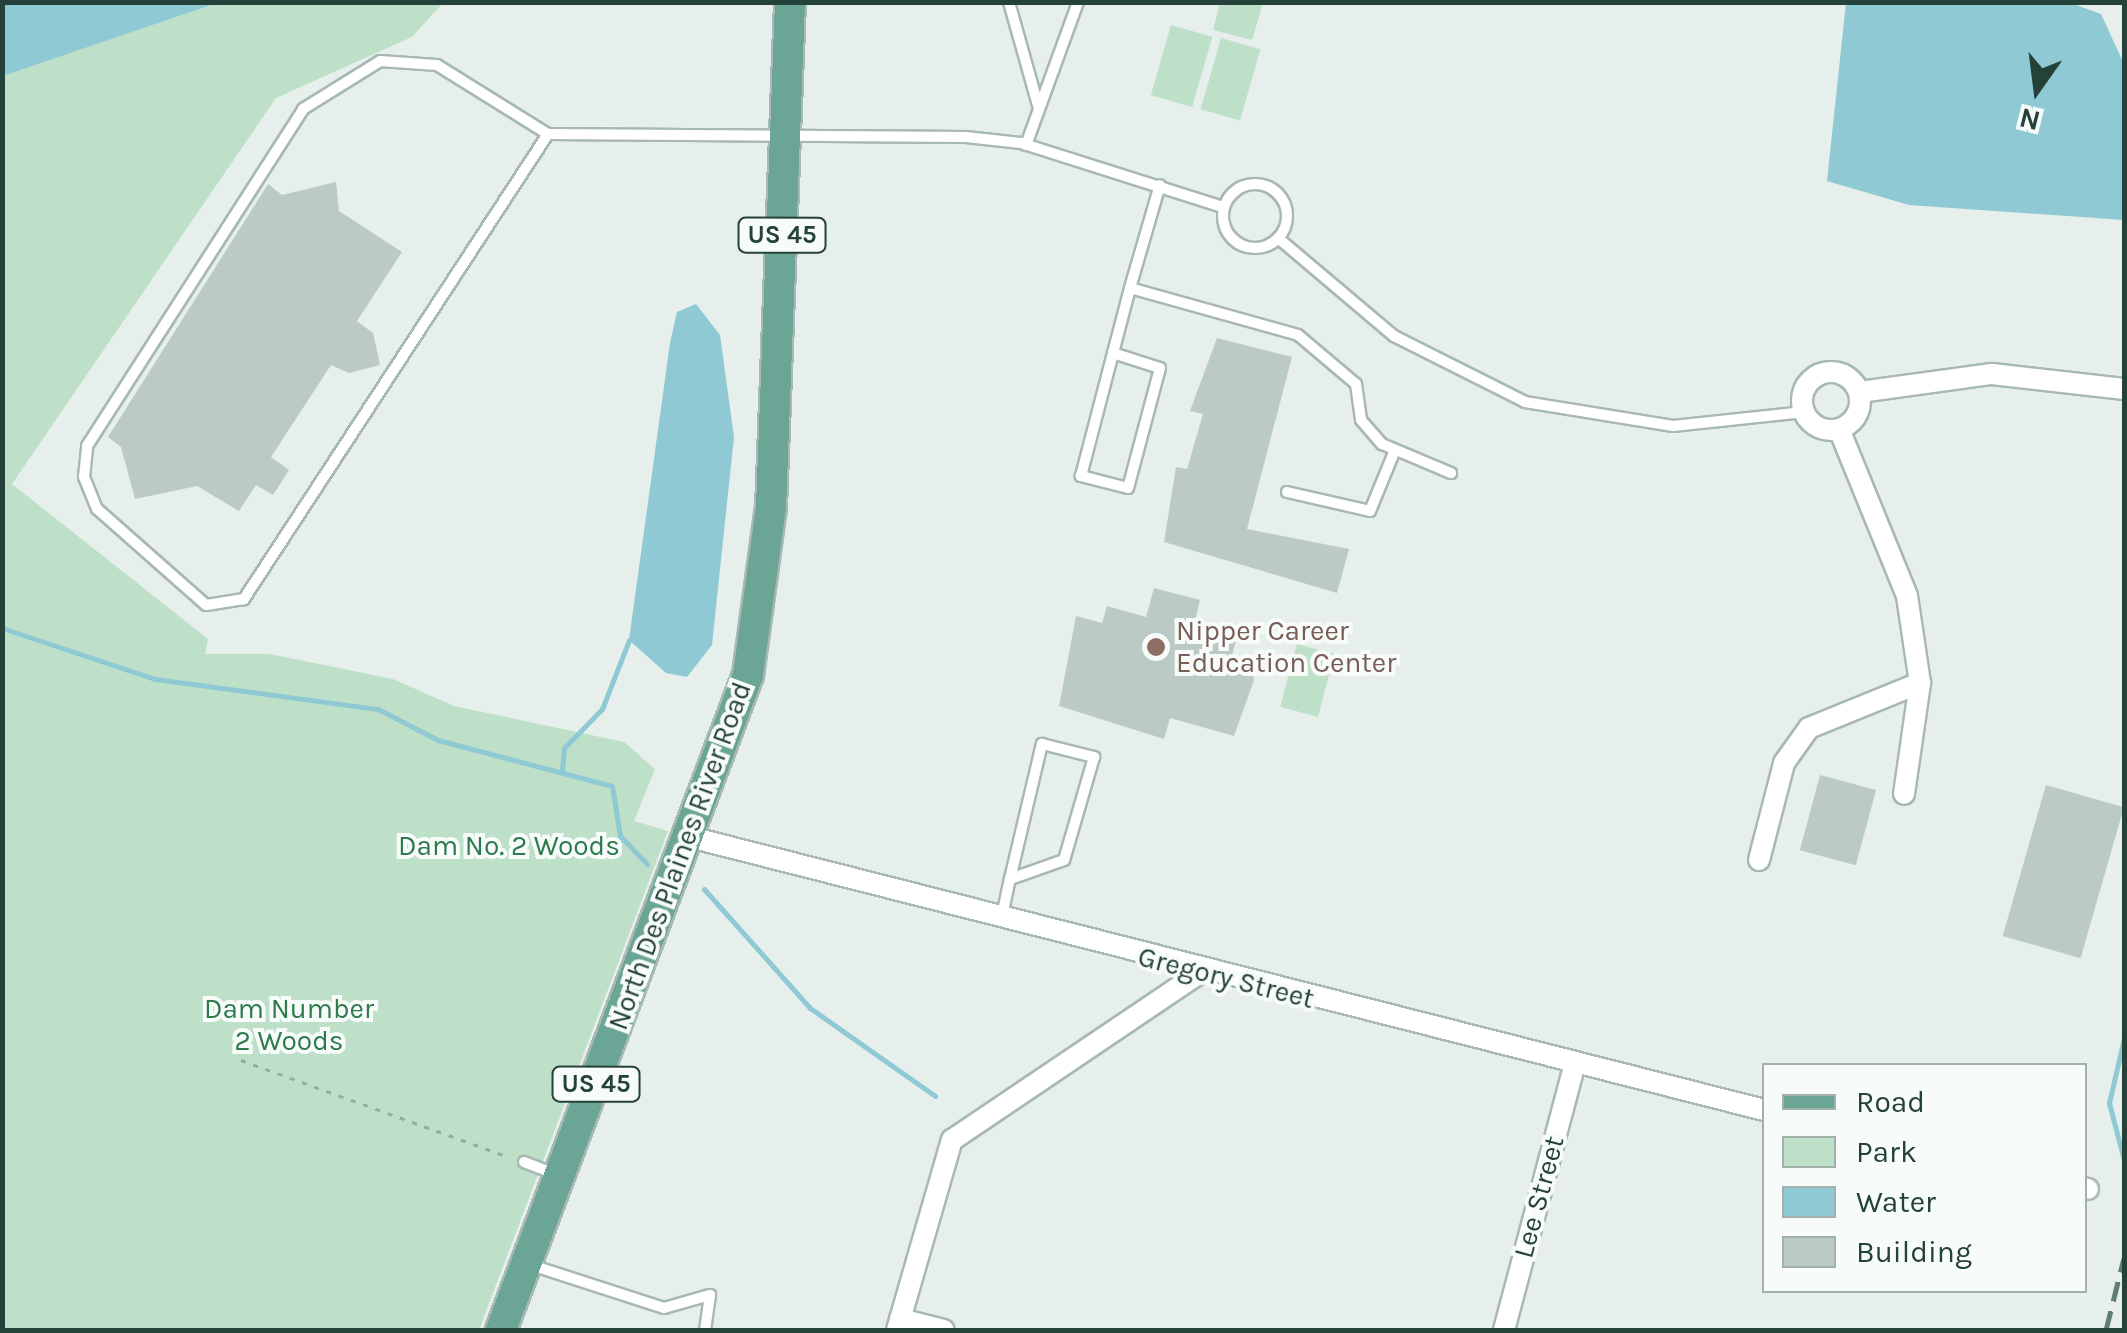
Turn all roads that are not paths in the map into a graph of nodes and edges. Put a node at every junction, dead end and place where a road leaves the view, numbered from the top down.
1 (790, 2) edge
2 (1009, 2) edge
3 (1078, 2) edge
4 (1038, 106) junction
5 (548, 134) junction
6 (786, 134) junction
7 (1026, 145) junction
8 (1160, 185) junction
9 (1223, 207) junction
10 (1278, 238) junction
11 (1130, 288) junction
12 (1112, 353) junction
13 (2124, 389) edge
14 (1860, 392) junction
15 (1804, 412) junction
16 (1840, 429) junction
17 (1395, 450) junction
18 (1452, 473) dead end
19 (1287, 492) dead end
20 (1920, 683) junction
21 (1904, 794) dead end
22 (690, 837) junction
23 (1759, 860) dead end
24 (1010, 879) junction
25 (1001, 918) junction
26 (1200, 973) junction
27 (1575, 1064) junction
28 (1762, 1110) edge
29 (524, 1162) road end
30 (560, 1176) junction
31 (527, 1264) junction
32 (898, 1325) edge
33 (502, 1330) edge
34 (704, 1330) edge
35 (944, 1330) edge
36 (1504, 1330) edge

1 - 6 main road, North Des Plaines River Road / US 45
2 - 4 lane
3 - 4 lane
4 - 7 lane
5 - 5 lane
5 - 6 lane
6 - 7 lane
6 - 22 main road, North Des Plaines River Road / US 45
7 - 8 lane
8 - 9 lane
8 - 11 lane
9 - 10 lane
9 - 10 lane
10 - 15 lane
11 - 12 lane
11 - 17 lane
12 - 12 lane
13 - 14 street
14 - 15 street
14 - 16 street
15 - 16 street
16 - 20 street
17 - 18 lane
17 - 19 lane
20 - 21 street
20 - 23 street
22 - 25 street, Gregory Street
22 - 30 main road, North Des Plaines River Road / US 45
24 - 24 lane
24 - 25 lane
25 - 26 street, Gregory Street
26 - 27 street, Gregory Street
26 - 32 street
27 - 28 street, Gregory Street
27 - 36 street, Lee Street
29 - 30 lane
30 - 31 main road, North Des Plaines River Road / US 45
31 - 33 main road, North Des Plaines River Road / US 45
31 - 34 lane
32 - 35 street

